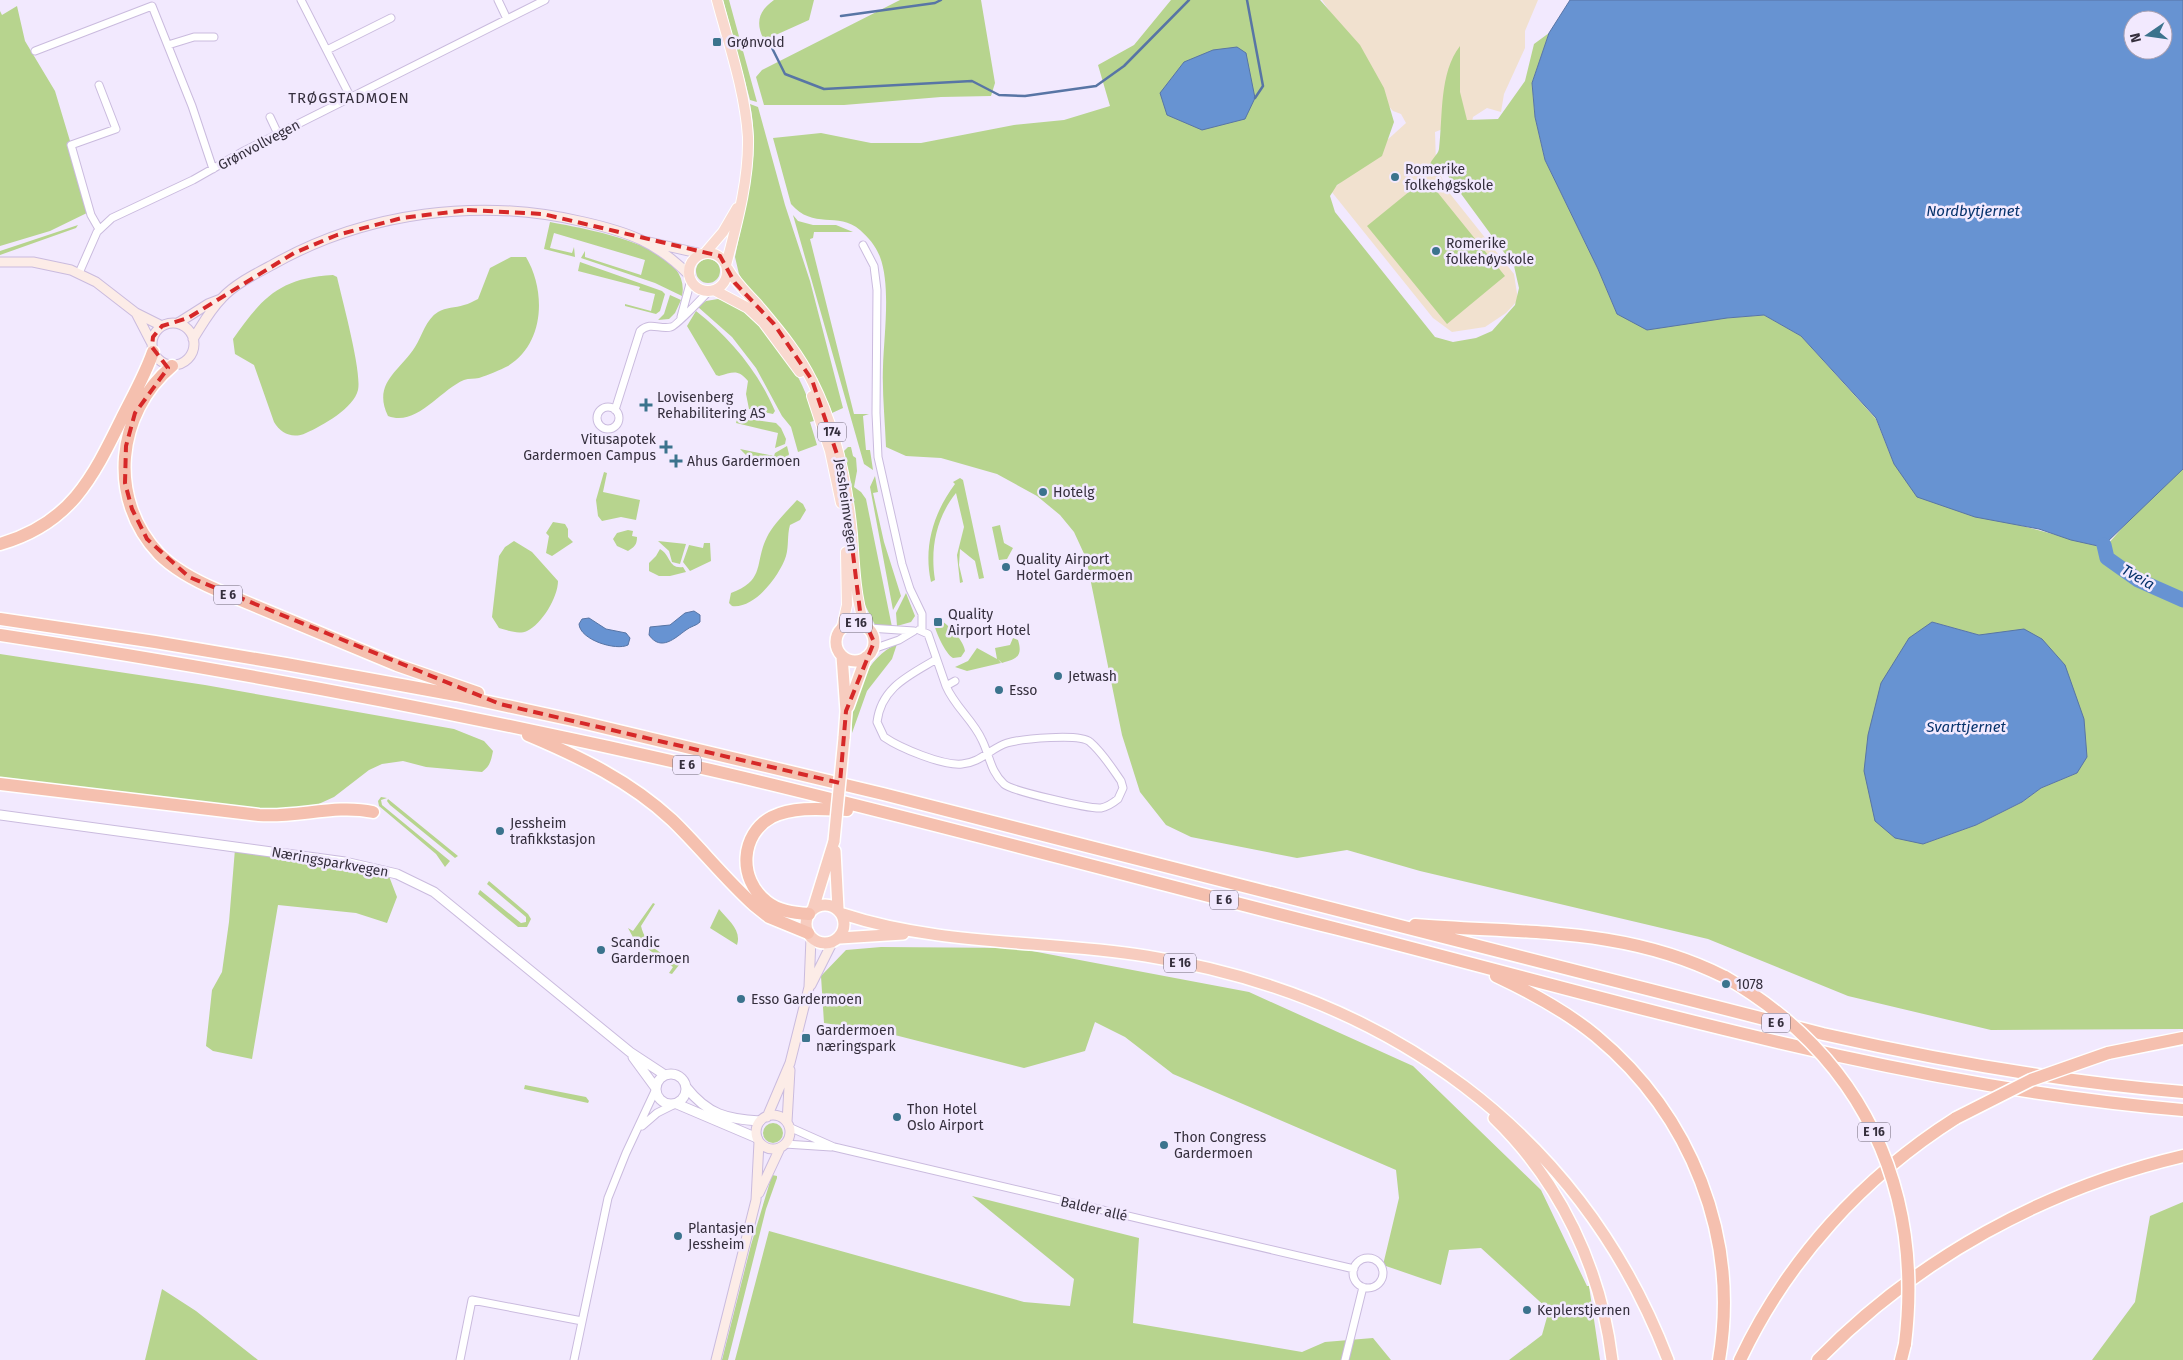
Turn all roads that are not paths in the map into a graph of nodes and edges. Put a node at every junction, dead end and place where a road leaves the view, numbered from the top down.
1 (158, 0) edge
2 (301, 0) edge
3 (498, 0) edge
4 (545, 0) edge
5 (717, 0) edge
6 (152, 6) junction
7 (390, 18) dead end
8 (507, 19) junction
9 (214, 37) dead end
10 (168, 45) junction
11 (327, 50) junction
12 (35, 51) dead end
13 (99, 85) dead end
14 (351, 98) junction
15 (270, 117) dead end
16 (278, 134) junction
17 (214, 169) junction
18 (741, 200) junction
19 (99, 229) junction
20 (649, 242) junction
21 (862, 245) dead end
22 (704, 253) junction
23 (0, 262) edge
24 (727, 267) junction
25 (79, 273) junction
26 (690, 278) junction
27 (712, 291) junction
28 (221, 299) junction
29 (136, 313) junction
30 (681, 318) junction
31 (178, 324) junction
32 (162, 326) junction
33 (194, 338) junction
34 (152, 347) junction
35 (172, 366) junction
36 (615, 410) dead end
37 (0, 544) edge
38 (0, 620) edge
39 (866, 626) junction
40 (842, 627) junction
41 (918, 631) junction
42 (0, 635) edge
43 (869, 653) junction
44 (842, 656) junction
45 (935, 660) junction
46 (955, 682) dead end
47 (946, 686) junction
48 (500, 704) junction
49 (846, 711) junction
50 (498, 723) junction
51 (987, 754) junction
52 (0, 784) edge
53 (875, 810) junction
54 (373, 812) dead end
55 (0, 815) edge
56 (834, 841) junction
57 (811, 912) junction
58 (840, 912) junction
59 (1376, 921) junction
60 (917, 933) junction
61 (810, 936) junction
62 (836, 940) junction
63 (1461, 962) junction
64 (809, 987) junction
65 (2183, 1038) edge
66 (630, 1052) junction
67 (1426, 1060) junction
68 (790, 1063) junction
69 (665, 1075) junction
70 (686, 1087) junction
71 (655, 1089) junction
72 (2183, 1092) edge
73 (675, 1104) junction
74 (2183, 1110) edge
75 (764, 1119) junction
76 (788, 1124) junction
77 (638, 1130) junction
78 (758, 1140) junction
79 (782, 1146) junction
80 (834, 1147) junction
81 (2183, 1156) edge
82 (756, 1200) junction
83 (1354, 1269) junction
84 (1364, 1288) junction
85 (582, 1321) junction
86 (460, 1360) edge
87 (574, 1360) edge
88 (716, 1360) edge
89 (1345, 1360) edge
90 (1612, 1360) edge
91 (1668, 1360) edge
92 (1719, 1360) edge
93 (1740, 1360) edge
94 (1818, 1360) edge
95 (1901, 1360) edge

1 - 6 street
2 - 11 street
3 - 8 street
4 - 8 street, Grønvollvegen
5 - 18 main road
6 - 10 street
6 - 12 street
7 - 11 street
8 - 14 street, Grønvollvegen
9 - 10 street
10 - 17 street
11 - 14 street
13 - 19 street
14 - 16 street, Grønvollvegen
15 - 16 street
16 - 17 street, Grønvollvegen
17 - 19 street, Grønvollvegen
18 - 22 main road
18 - 24 main road
19 - 25 street, Grønvollvegen
20 - 22 main road
20 - 26 main road
20 - 28 main road
21 - 41 street
22 - 24 main road, 174
22 - 26 main road
23 - 25 main road
24 - 27 main road
24 - 39 main road, Jessheimvegen / 174
25 - 29 main road
26 - 27 main road, 174
26 - 30 street
27 - 30 street
27 - 40 main road, Jessheimvegen / 174
28 - 31 main road
28 - 33 main road
29 - 32 main road
29 - 34 main road
30 - 36 street
31 - 32 main road
31 - 33 main road
32 - 34 main road
33 - 35 main road
34 - 35 main road
34 - 37 highway
35 - 48 highway, E 6
38 - 48 highway, E 6
39 - 40 highway, E 16
39 - 41 street
39 - 43 highway, E 16
40 - 44 highway, E 16
41 - 43 street
41 - 45 street
42 - 50 highway, E 6
43 - 44 highway
43 - 49 highway, E 16
44 - 49 highway, E 16
45 - 47 street
45 - 51 street
46 - 47 street
47 - 51 street
48 - 59 highway, E 6
49 - 56 highway, E 16, bridge
50 - 53 highway, E 6
50 - 61 highway, E 6
51 - 51 street
52 - 54 highway
53 - 57 highway, E 6
53 - 63 highway, E 6
55 - 66 street, Næringsparkvegen
56 - 57 highway, E 16
56 - 58 highway, E 16
57 - 58 highway, E 16
57 - 61 highway, E 16
58 - 60 highway, E 16
58 - 62 highway, E 16
59 - 72 highway, E 6
59 - 95 highway, E 16, bridge
60 - 62 highway, E 16
60 - 67 highway, E 16
61 - 62 highway, E 16
61 - 64 main road
62 - 64 main road
63 - 74 highway, E 6
63 - 92 highway
64 - 68 main road
65 - 93 highway, E 16, bridge
66 - 69 street, Næringsparkvegen
66 - 71 street, Næringsparkvegen
67 - 90 highway, E 16
67 - 91 highway, E 16
68 - 75 main road
68 - 76 main road
69 - 70 street, Næringsparkvegen
69 - 71 street
70 - 73 street
70 - 75 street, Næringsparkvegen
71 - 73 street, Næringsparkvegen
71 - 77 street
73 - 77 street
73 - 78 street, Næringsparkvegen
75 - 76 main road
75 - 78 main road
76 - 79 main road
76 - 80 street, Balder allé
77 - 85 street
78 - 79 main road
78 - 82 main road
79 - 80 street, Balder allé
79 - 82 main road
80 - 83 street, Balder allé
81 - 94 highway
82 - 88 main road
83 - 84 street
83 - 84 street
84 - 89 street
85 - 86 street
85 - 87 street

